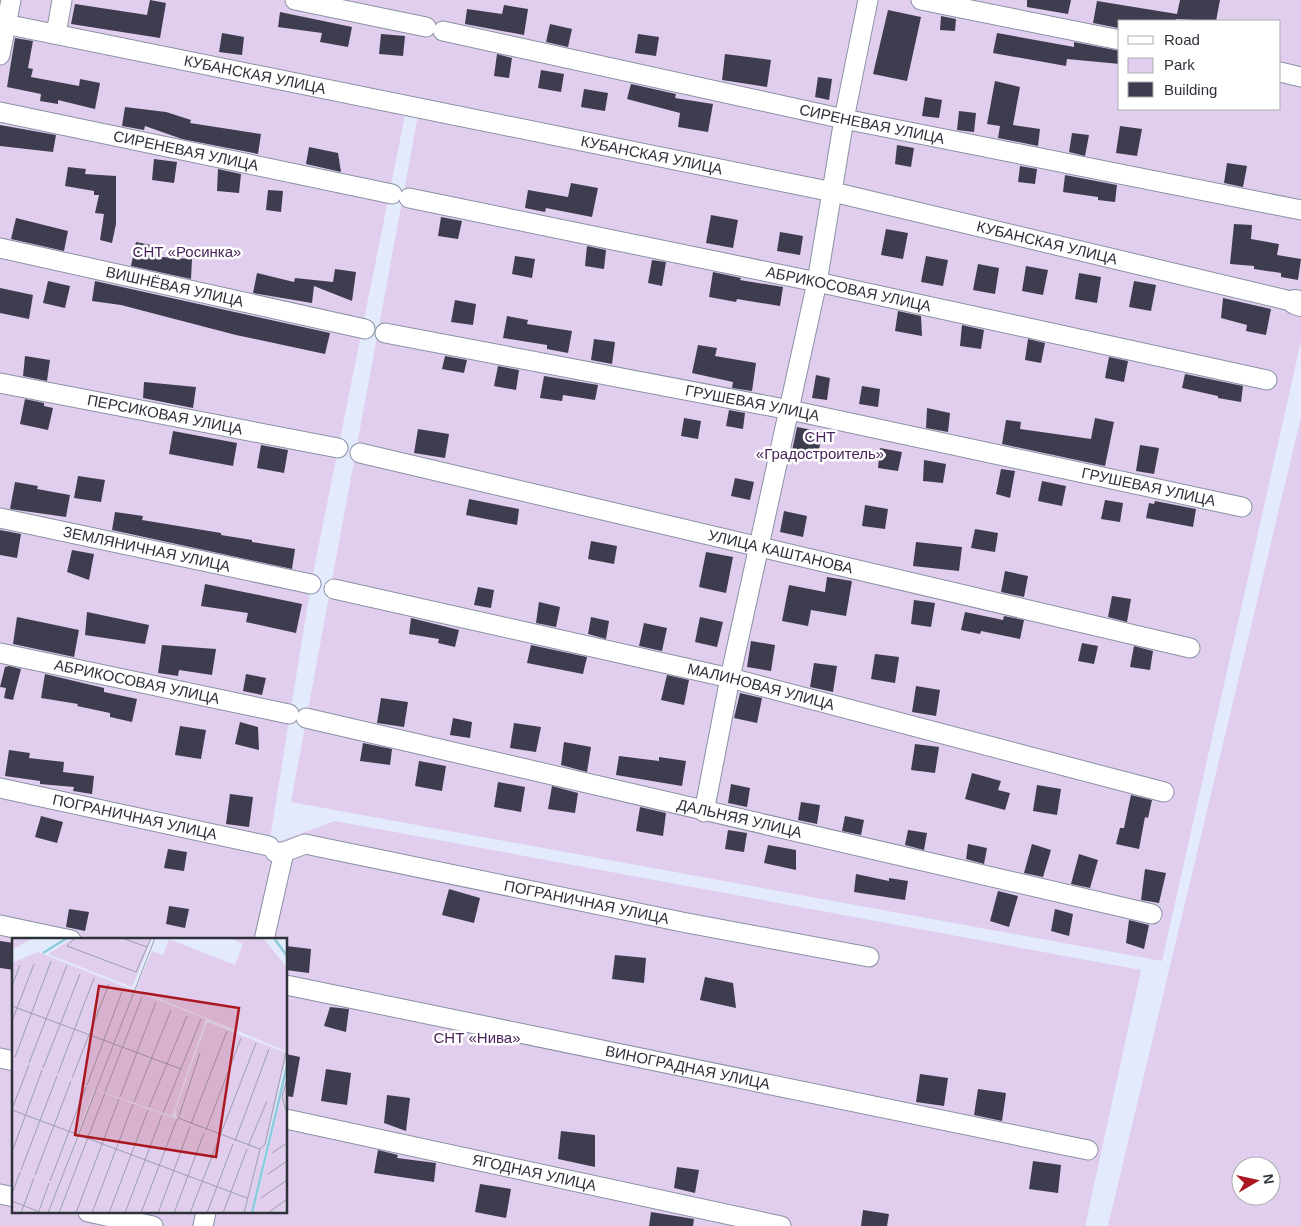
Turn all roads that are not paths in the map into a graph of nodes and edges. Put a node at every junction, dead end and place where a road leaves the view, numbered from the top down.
1 (11, 0) edge
2 (62, 0) edge
3 (295, 0) edge
4 (868, 0) edge
5 (921, 0) edge
6 (3, 24) edge
7 (56, 34) junction
8 (1118, 40) edge
9 (0, 56) edge
10 (1281, 72) edge
11 (1301, 77) edge
12 (0, 112) edge
13 (844, 119) junction
14 (833, 192) junction
15 (400, 196) joint
16 (1301, 210) edge
17 (0, 248) edge
18 (817, 282) junction
19 (1298, 303) edge
20 (357, 327) dead end
21 (385, 333) dead end
22 (1267, 380) dead end
23 (0, 383) edge
24 (790, 410) junction
25 (333, 447) dead end
26 (366, 454) dead end
27 (1242, 507) dead end
28 (0, 518) edge
29 (758, 547) junction
30 (303, 582) dead end
31 (334, 589) dead end
32 (1190, 648) dead end
33 (0, 653) edge
34 (730, 678) junction
35 (326, 723) joint
36 (0, 788) edge
37 (1164, 792) dead end
38 (704, 812) junction
39 (276, 850) junction
40 (1152, 914) dead end
41 (0, 925) edge
42 (62, 938) edge
43 (264, 938) edge
44 (869, 957) dead end
45 (288, 985) edge
46 (288, 1119) edge
47 (1088, 1150) dead end
48 (97, 1214) edge
49 (153, 1226) edge
50 (781, 1226) edge

1 - 6 street
2 - 7 street
3 - 13 street, СИРЕНЕВАЯ УЛИЦА
4 - 13 street
5 - 8 street
6 - 7 street, КУБАНСКАЯ УЛИЦА
6 - 9 street
7 - 14 street, КУБАНСКАЯ УЛИЦА
10 - 11 street
12 - 15 street, СИРЕНЕВАЯ УЛИЦА
13 - 14 street
13 - 16 street, СИРЕНЕВАЯ УЛИЦА
14 - 18 street
14 - 19 street, КУБАНСКАЯ УЛИЦА
15 - 18 street, АБРИКОСОВАЯ УЛИЦА
17 - 20 street, ВИШНЁВАЯ УЛИЦА
18 - 22 street, АБРИКОСОВАЯ УЛИЦА
18 - 24 street
21 - 24 street, ГРУШЕВАЯ УЛИЦА
23 - 25 street, ПЕРСИКОВАЯ УЛИЦА
24 - 27 street, ГРУШЕВАЯ УЛИЦА
24 - 29 street
26 - 29 street, УЛИЦА КАШТАНОВА
28 - 30 street, ЗЕМЛЯНИЧНАЯ УЛИЦА
29 - 32 street, УЛИЦА КАШТАНОВА
29 - 34 street
31 - 34 street, МАЛИНОВАЯ УЛИЦА
33 - 35 street, АБРИКОСОВАЯ УЛИЦА
34 - 37 street, МАЛИНОВАЯ УЛИЦА
34 - 38 street
35 - 38 street, ДАЛЬНЯЯ УЛИЦА
36 - 39 street, ПОГРАНИЧНАЯ УЛИЦА
38 - 40 street, ДАЛЬНЯЯ УЛИЦА
39 - 43 street
39 - 44 street, ПОГРАНИЧНАЯ УЛИЦА
41 - 42 street
45 - 47 street, ВИНОГРАДНАЯ УЛИЦА
46 - 50 street, ЯГОДНАЯ УЛИЦА
48 - 49 street

